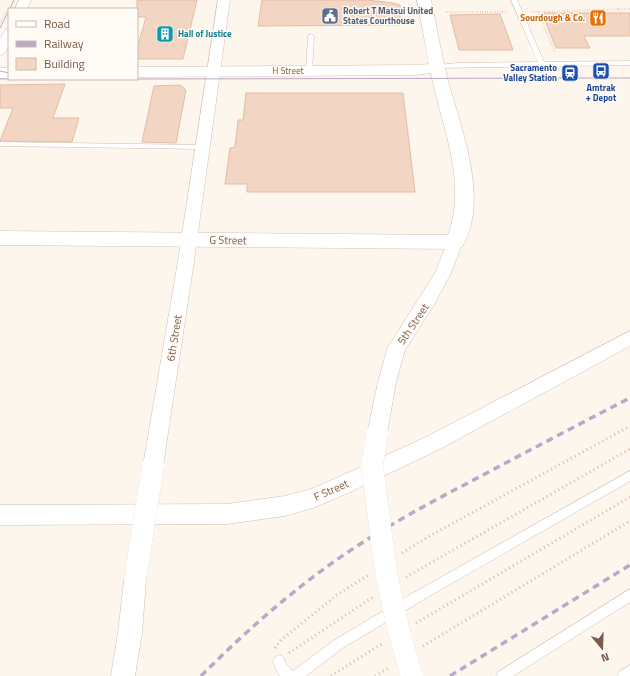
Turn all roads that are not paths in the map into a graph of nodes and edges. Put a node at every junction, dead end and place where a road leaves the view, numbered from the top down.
1 (224, 0) edge
2 (424, 0) edge
3 (515, 3) edge
4 (8, 35) edge
5 (311, 36) dead end
6 (0, 51) edge
7 (630, 63) edge
8 (542, 64) junction
9 (438, 67) junction
10 (309, 71) junction
11 (138, 72) edge
12 (214, 72) junction
13 (0, 144) edge
14 (202, 147) junction
15 (0, 238) edge
16 (189, 239) junction
17 (455, 242) junction
18 (630, 338) edge
19 (630, 476) edge
20 (0, 515) edge
21 (630, 595) edge
22 (279, 661) road end
23 (403, 670) edge
24 (630, 671) edge
25 (122, 676) edge
26 (289, 676) edge
27 (296, 676) edge
28 (502, 676) edge
29 (623, 676) edge

1 - 12 street, 6th Street
2 - 9 main road, 5th Street
3 - 8 lane
4 - 6 street
5 - 10 lane
7 - 8 lane
8 - 9 lane
9 - 10 main road, H Street
9 - 17 main road, 5th Street
10 - 12 main road, H Street
11 - 12 main road, H Street
12 - 14 street, 6th Street
13 - 14 lane
14 - 16 street, 6th Street
15 - 16 main road, G Street
16 - 17 main road, G Street
16 - 25 street, 6th Street, bridge
17 - 23 street, 5th Street, bridge
18 - 20 street, F Street
19 - 27 lane
21 - 28 lane
22 - 26 lane
24 - 29 lane

